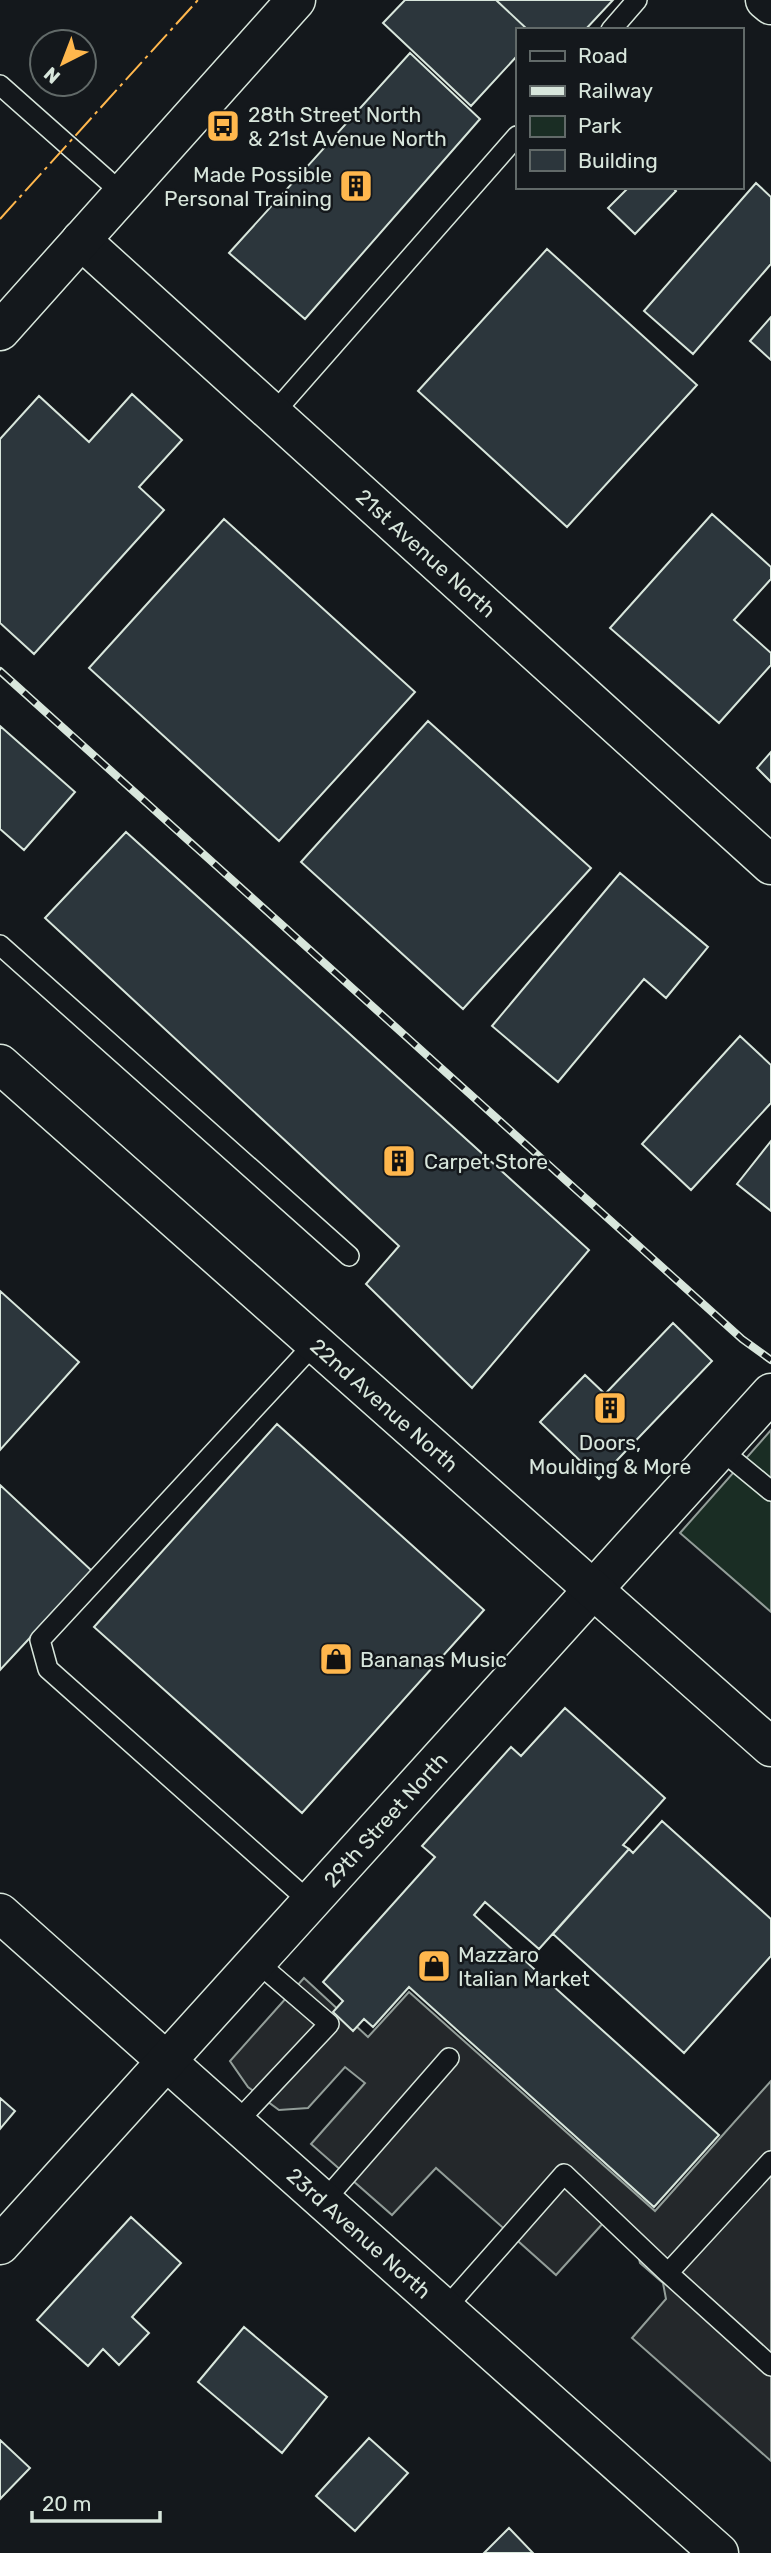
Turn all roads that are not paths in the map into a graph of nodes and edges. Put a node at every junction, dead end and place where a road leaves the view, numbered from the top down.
1 (296, 0) edge
2 (637, 0) edge
3 (765, 0) edge
4 (771, 5) edge
5 (613, 28) edge
6 (0, 85) edge
7 (516, 137) edge
8 (123, 194) junction
9 (81, 240) junction
10 (0, 331) edge
11 (273, 414) junction
12 (771, 865) edge
13 (0, 946) edge
14 (0, 1064) edge
15 (349, 1256) dead end
16 (315, 1343) junction
17 (771, 1392) edge
18 (720, 1449) junction
19 (771, 1491) edge
20 (591, 1590) junction
21 (771, 1747) edge
22 (311, 1903) junction
23 (0, 1913) edge
24 (257, 1962) junction
25 (449, 2058) dead end
26 (168, 2062) junction
27 (236, 2123) junction
28 (771, 2161) edge
29 (324, 2200) junction
30 (0, 2245) edge
31 (668, 2273) junction
32 (445, 2309) junction
33 (771, 2366) edge
34 (719, 2553) edge

1 - 8 street
2 - 5 lane
3 - 4 street
6 - 8 lane
7 - 11 lane
8 - 9 street
9 - 10 street
9 - 11 street, 21st Avenue North
11 - 12 street, 21st Avenue North
13 - 15 lane
14 - 16 street, 22nd Avenue North
16 - 20 street, 22nd Avenue North
16 - 22 lane
17 - 18 street, 29th Street North
18 - 19 lane
18 - 20 street, 29th Street North
20 - 21 street, 22nd Avenue North
20 - 22 street, 29th Street North
22 - 24 street, 29th Street North
23 - 26 street, 23rd Avenue North
24 - 26 street, 29th Street North
24 - 27 lane
25 - 29 lane
26 - 27 street, 23rd Avenue North
26 - 30 street, 29th Street North
27 - 29 street, 23rd Avenue North
28 - 31 lane
29 - 32 street, 23rd Avenue North
31 - 32 lane
31 - 33 lane
32 - 34 street, 23rd Avenue North

